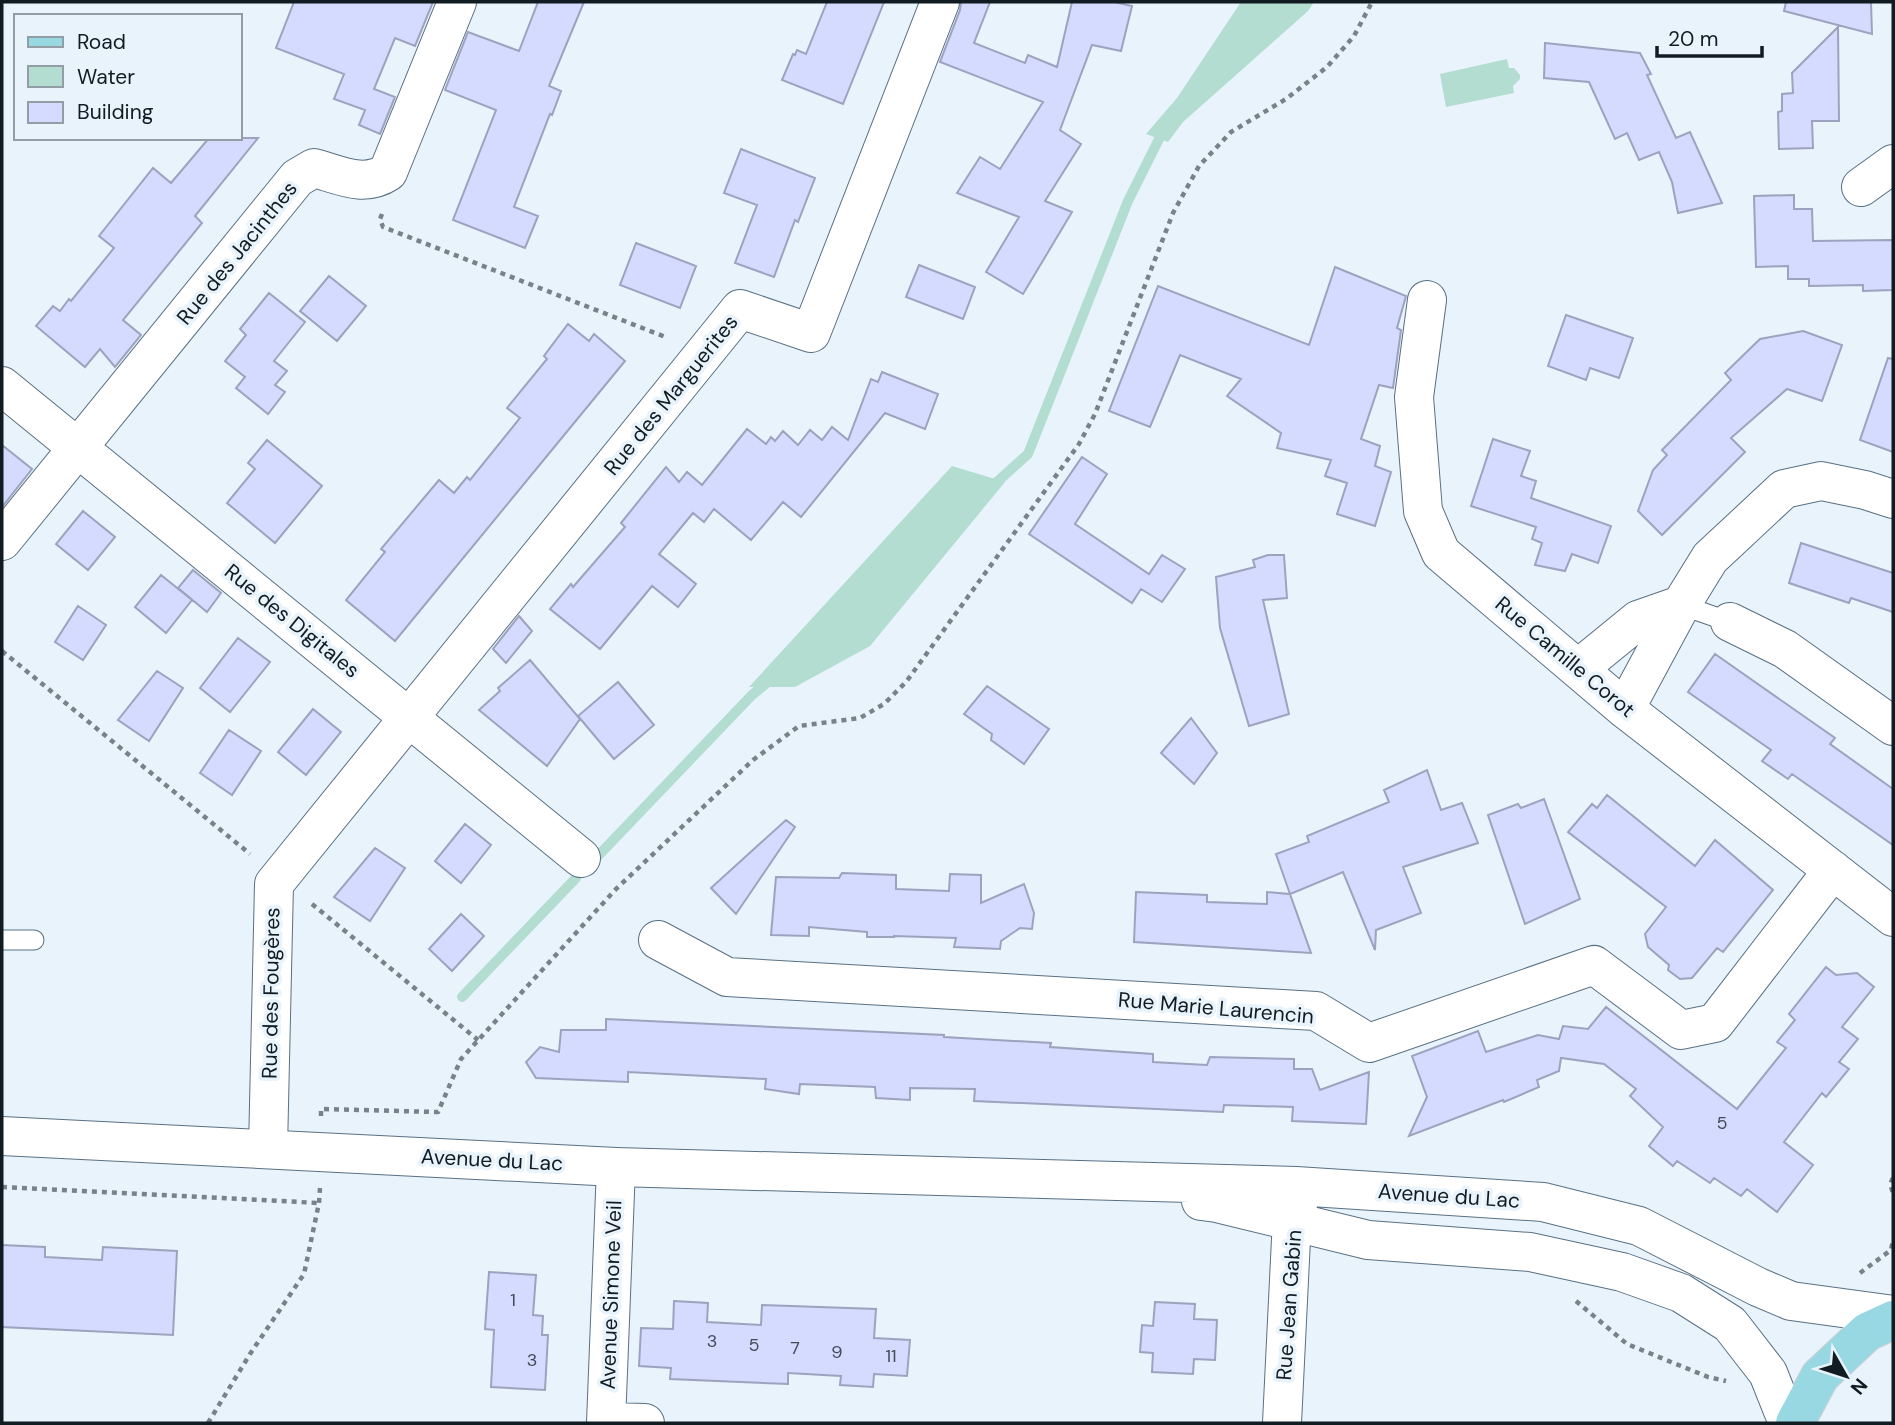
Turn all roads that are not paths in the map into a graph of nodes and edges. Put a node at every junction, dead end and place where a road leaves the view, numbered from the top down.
1 (457, 2) edge
2 (940, 2) edge
3 (1893, 163) edge
4 (1861, 187) dead end
5 (1427, 300) dead end
6 (2, 386) edge
7 (79, 448) junction
8 (1893, 499) edge
9 (2, 541) edge
10 (1681, 605) junction
11 (1730, 622) joint
12 (1578, 669) junction
13 (1625, 709) junction
14 (410, 717) junction
15 (1893, 726) edge
16 (581, 858) dead end
17 (1833, 870) junction
18 (1893, 917) edge
19 (2, 940) edge
20 (34, 940) dead end
21 (658, 940) dead end
22 (2, 1136) edge
23 (268, 1149) junction
24 (616, 1167) junction
25 (1298, 1204) junction
26 (1893, 1317) edge
27 (606, 1422) edge
28 (645, 1423) edge
29 (1282, 1423) edge
30 (1788, 1423) edge
31 (1796, 1423) edge

1 - 7 street, Rue des Jacinthes
2 - 14 street, Rue des Marguerites
3 - 4 street
5 - 12 street, Rue Camille Corot
6 - 7 street, Rue des Digitales
7 - 9 street, Rue des Jacinthes
7 - 14 street, Rue des Digitales
8 - 10 street
10 - 11 lane
10 - 12 street
10 - 13 street
11 - 15 street
12 - 13 street, Rue Camille Corot
13 - 17 street, Rue Camille Corot
14 - 16 street, Rue des Digitales
14 - 23 street, Rue des Fougères
17 - 18 street, Rue Camille Corot
17 - 21 street, Rue Marie Laurencin
19 - 20 lane
22 - 23 street, Avenue du Lac
23 - 24 street, Avenue du Lac
24 - 25 street, Avenue du Lac
24 - 27 street, Avenue Simone Veil
25 - 26 street, Avenue du Lac
25 - 29 street, Rue Jean Gabin
25 - 30 street, Avenue du Lac
26 - 31 main road
27 - 28 street

